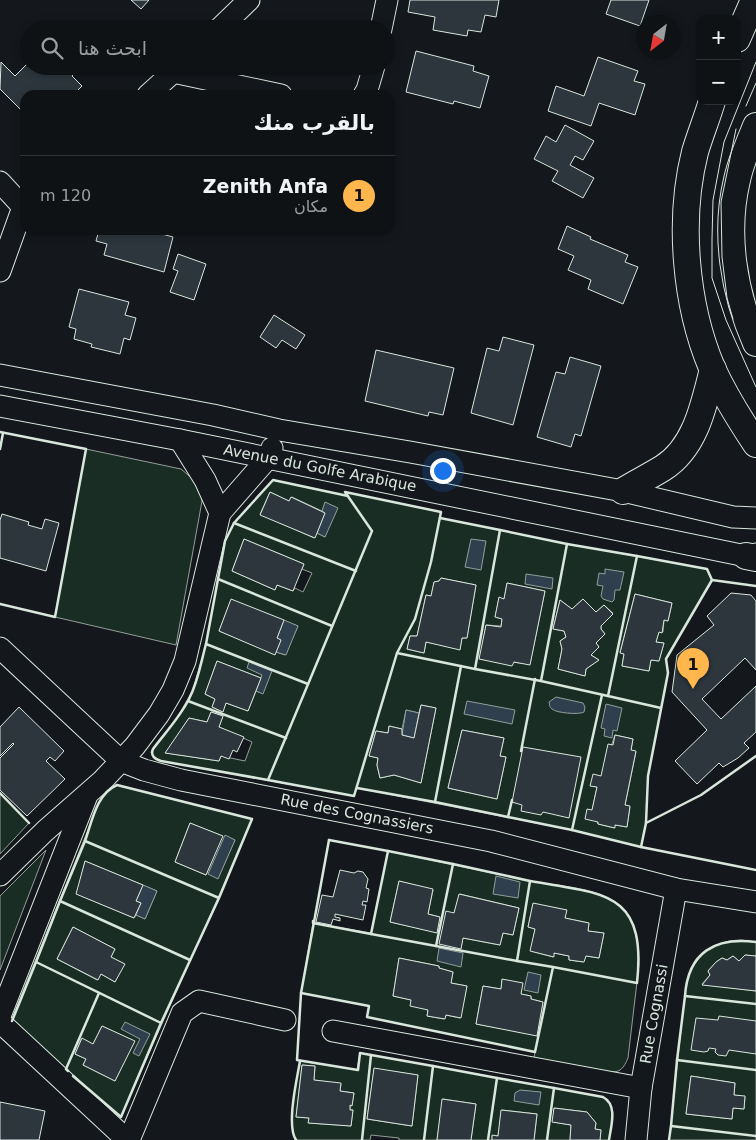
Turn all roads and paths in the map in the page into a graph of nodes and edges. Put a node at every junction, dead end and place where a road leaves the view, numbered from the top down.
1 (249, 0) edge
2 (387, 0) edge
3 (754, 0) edge
4 (228, 20) edge
5 (383, 20) edge
6 (741, 30) edge
7 (170, 75) edge
8 (200, 75) edge
9 (371, 75) edge
10 (153, 90) edge
11 (261, 90) edge
12 (367, 90) edge
13 (711, 105) edge
14 (756, 126) edge
15 (0, 182) edge
16 (20, 202) edge
17 (20, 217) edge
18 (0, 270) edge
19 (756, 343) edge
20 (713, 369) junction
21 (0, 375) edge
22 (0, 406) edge
23 (279, 430) junction
24 (180, 440) junction
25 (756, 444) edge
26 (268, 458) junction
27 (623, 491) junction
28 (220, 514) junction
29 (756, 518) edge
30 (753, 556) edge
31 (0, 648) edge
32 (121, 761) junction
33 (87, 796) junction
34 (0, 875) edge
35 (676, 890) junction
36 (756, 902) edge
37 (0, 1016) edge
38 (285, 1020) dead end
39 (0, 1022) edge
40 (333, 1031) dead end
41 (641, 1088) junction
42 (128, 1140) edge
43 (636, 1140) edge

1 - 4 street
2 - 5 street
3 - 6 main road
7 - 10 street
8 - 11 street
9 - 12 street
13 - 20 main road
14 - 19 main road
15 - 16 street
17 - 18 street
20 - 25 main road
20 - 27 main road
21 - 23 street, Avenue du Golfe Arabique
22 - 24 street, Avenue du Golfe Arabique
23 - 26 street
23 - 27 street, Avenue du Golfe Arabique
24 - 26 street, Avenue du Golfe Arabique
24 - 28 street
26 - 28 street
26 - 30 street, Avenue du Golfe Arabique
27 - 29 street, Avenue du Golfe Arabique
28 - 32 street
31 - 32 street, Rue des Cognassiers
32 - 33 street
32 - 35 street, Rue des Cognassiers
33 - 34 street
33 - 37 street
35 - 36 street, Rue des Cognassiers
35 - 41 street, Rue Cognassi
38 - 42 street
39 - 42 street
40 - 41 street
41 - 43 street, Rue Cognassi

